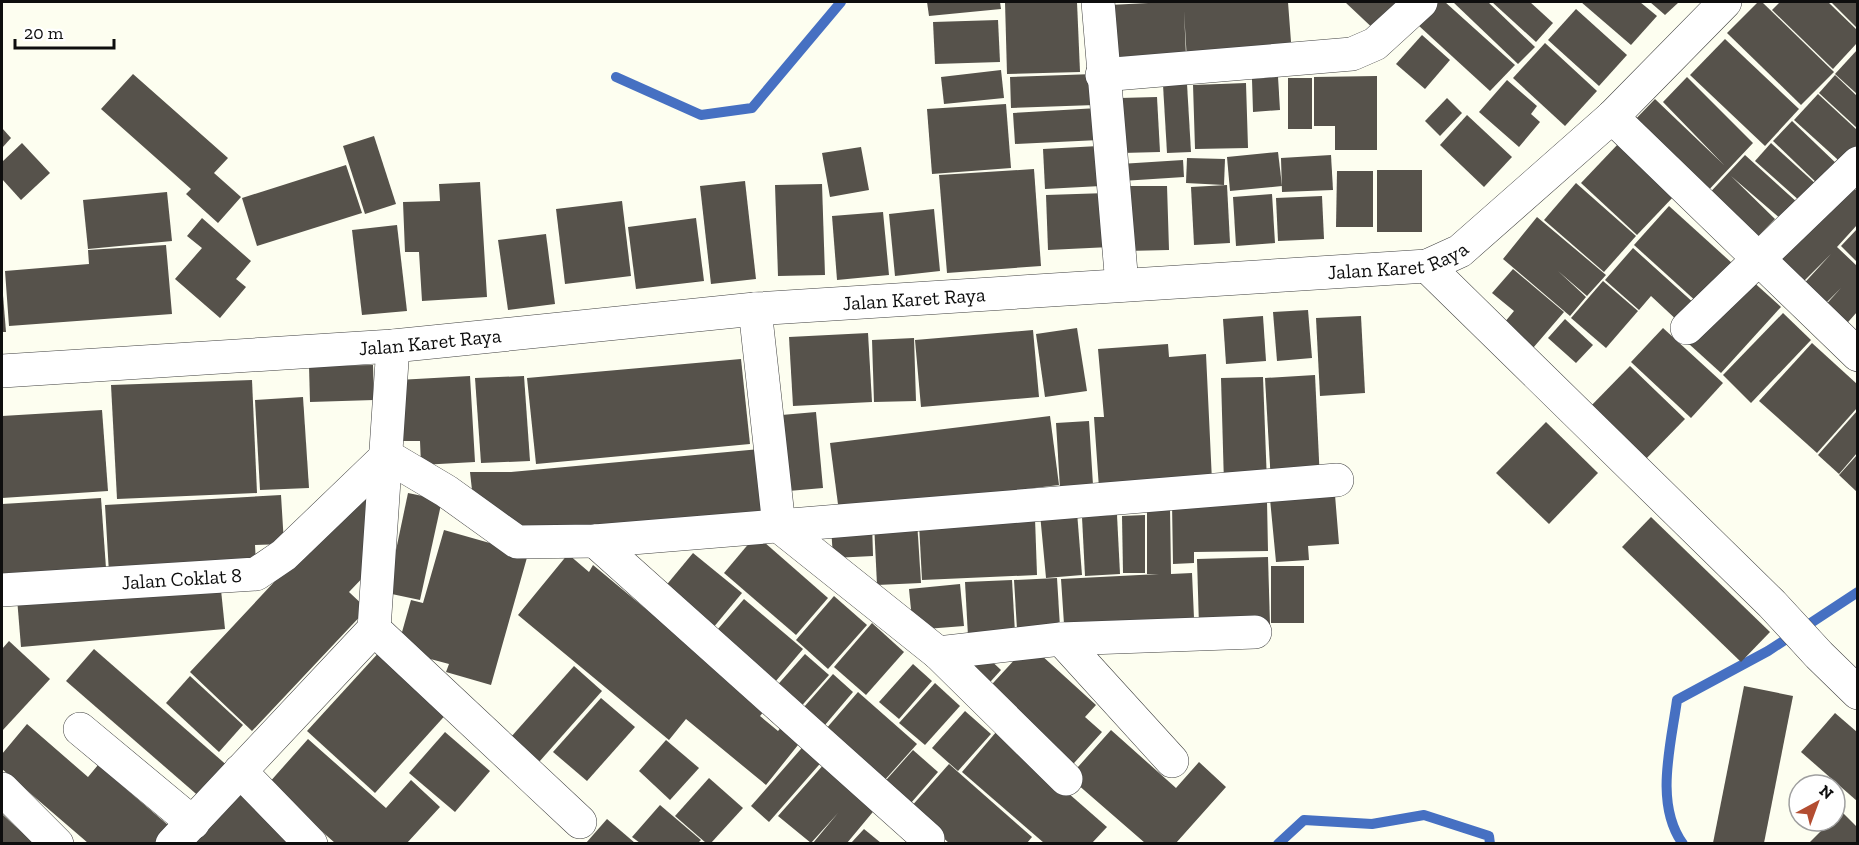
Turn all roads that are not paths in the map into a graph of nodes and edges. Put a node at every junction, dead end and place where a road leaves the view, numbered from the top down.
1 (1098, 2) edge
2 (1421, 2) edge
3 (1725, 2) edge
4 (1102, 75) junction
5 (1612, 117) junction
6 (1857, 164) edge
7 (1761, 259) junction
8 (1427, 266) junction
9 (1122, 285) junction
10 (755, 309) junction
11 (1687, 328) dead end
12 (393, 346) junction
13 (1857, 355) edge
14 (2, 372) edge
15 (387, 456) junction
16 (1337, 480) dead end
17 (779, 526) junction
18 (595, 541) junction
19 (2, 590) edge
20 (374, 629) junction
21 (1255, 632) dead end
22 (1061, 639) junction
23 (938, 653) junction
24 (1857, 693) edge
25 (80, 729) dead end
26 (1172, 761) dead end
27 (240, 771) junction
28 (1066, 779) dead end
29 (2, 789) edge
30 (580, 822) dead end
31 (182, 833) edge
32 (928, 840) dead end
33 (57, 843) edge
34 (311, 843) edge

1 - 4 street
2 - 4 street
3 - 5 street, Jalan Karet Raya
4 - 9 street
5 - 7 street
5 - 8 street, Jalan Karet Raya
6 - 7 street
7 - 11 street
7 - 13 street
8 - 9 street, Jalan Karet Raya
8 - 24 street
9 - 10 street, Jalan Karet Raya
10 - 12 street, Jalan Karet Raya
10 - 17 street
12 - 14 street, Jalan Karet Raya
12 - 15 street
15 - 18 street
15 - 19 street, Jalan Coklat 8
15 - 20 street
16 - 17 street
17 - 18 street
17 - 23 street
18 - 32 street
20 - 27 street
20 - 30 street
21 - 22 street
22 - 23 street
22 - 26 street
23 - 28 street
25 - 31 street
27 - 31 street
27 - 34 street
29 - 33 street

